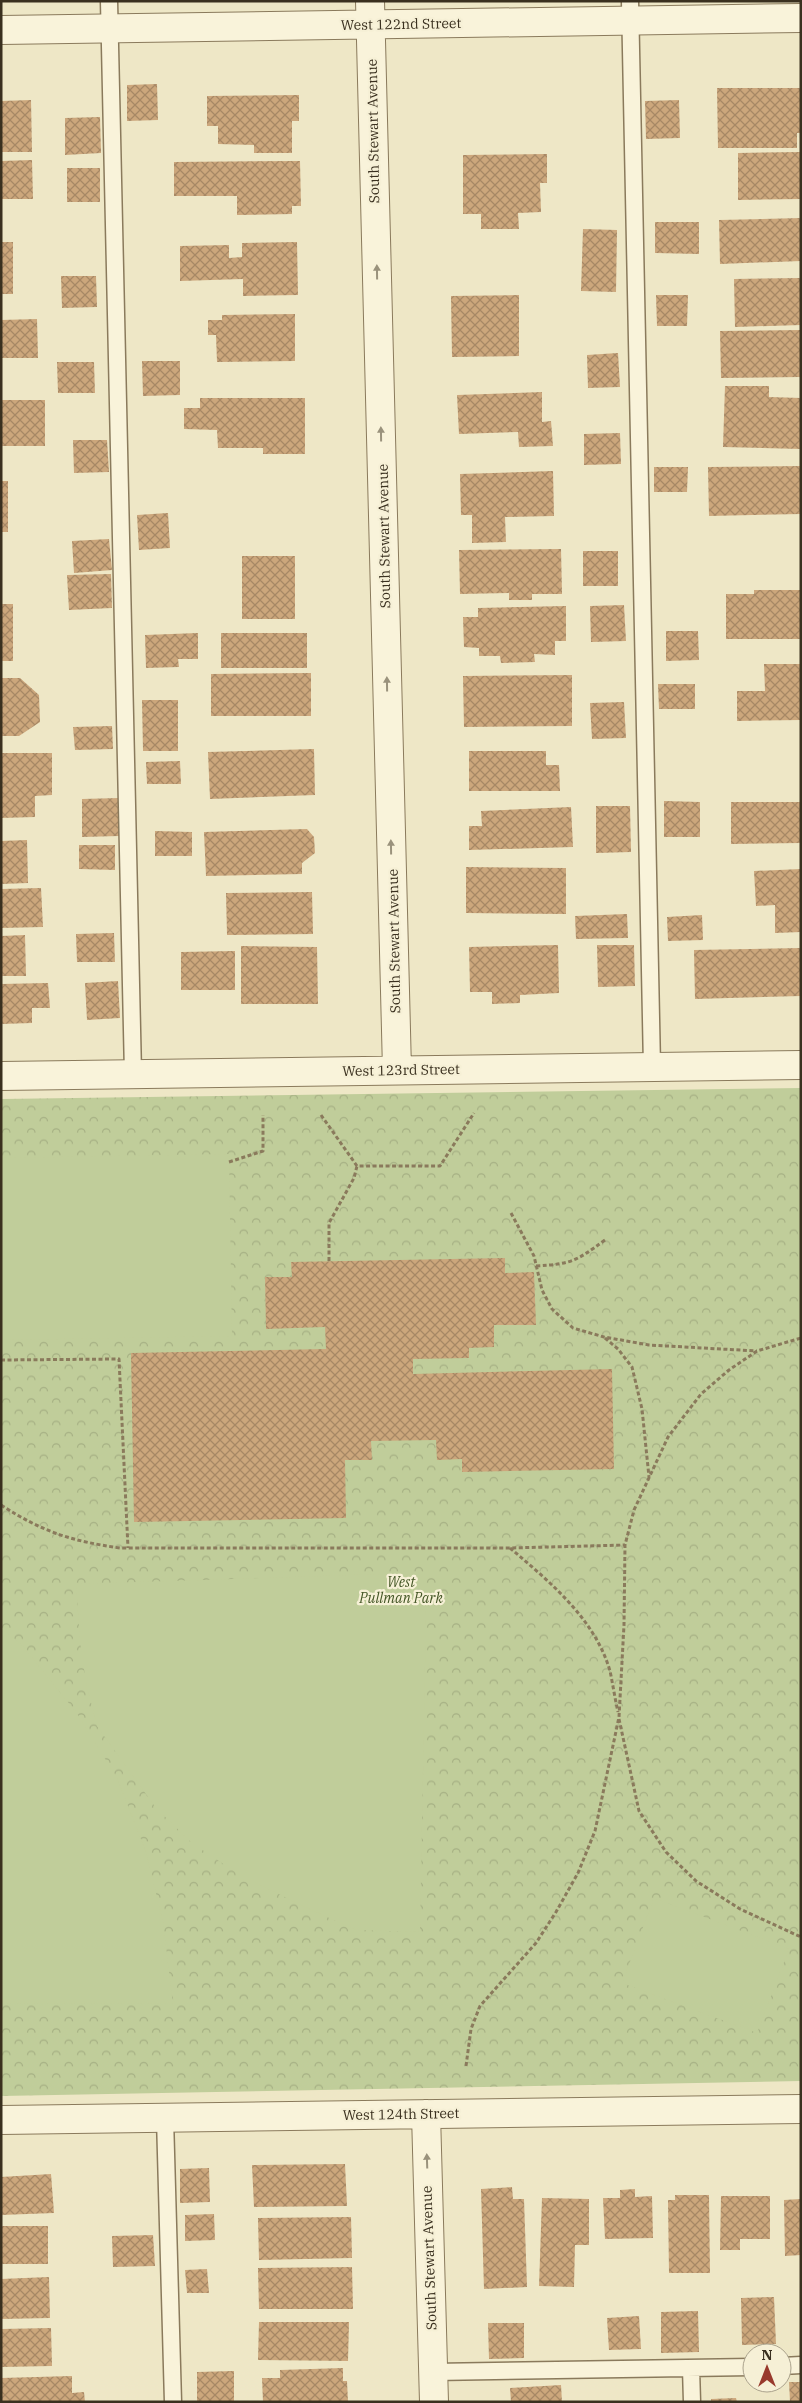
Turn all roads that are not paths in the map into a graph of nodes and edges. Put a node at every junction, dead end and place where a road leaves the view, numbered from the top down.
1 (110, 1) edge
2 (630, 11) edge
3 (371, 13) edge
4 (801, 18) edge
5 (110, 28) junction
6 (1, 30) edge
7 (801, 1065) edge
8 (652, 1067) junction
9 (397, 1070) junction
10 (133, 1074) junction
11 (1, 1076) edge
12 (801, 2109) edge
13 (426, 2114) junction
14 (165, 2118) junction
15 (1, 2120) edge
16 (742, 2367) edge
17 (691, 2368) junction
18 (433, 2372) junction
19 (173, 2402) edge
20 (434, 2402) edge
21 (692, 2402) edge

1 - 5 lane
2 - 3 street, West 122nd Street
2 - 4 street, West 122nd Street
2 - 8 lane
3 - 5 street, West 122nd Street
9 -> 3 street, South Stewart Avenue
5 - 6 street, West 122nd Street
5 - 10 lane
7 - 8 street, West 123rd Street
8 - 9 street, West 123rd Street
9 - 10 street, West 123rd Street
10 - 11 street, West 123rd Street
12 - 13 street, West 124th Street
13 - 14 street, West 124th Street
18 -> 13 street, South Stewart Avenue
14 - 15 street, West 124th Street
14 - 19 lane
16 - 17 lane
17 - 18 lane
17 - 21 lane
18 - 20 street, South Stewart Avenue

